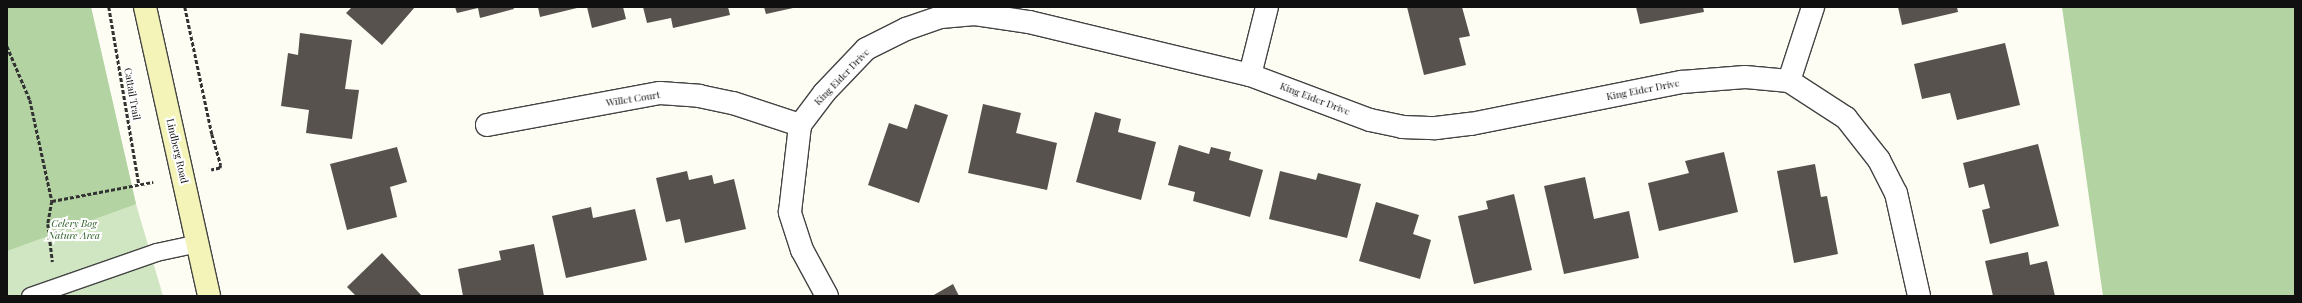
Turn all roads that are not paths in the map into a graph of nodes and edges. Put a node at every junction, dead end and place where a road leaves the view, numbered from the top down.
1 (145, 7) edge
2 (1267, 7) edge
3 (1813, 7) edge
4 (1250, 74) junction
5 (1790, 81) junction
6 (487, 125) dead end
7 (800, 125) junction
8 (198, 243) junction
9 (30, 296) edge
10 (210, 296) edge
11 (827, 296) edge
12 (1919, 296) edge

1 - 8 main road, Lindberg Road
2 - 4 street
3 - 5 street
4 - 5 street, King Eider Drive
4 - 7 street, King Eider Drive
5 - 12 street, King Eider Drive
6 - 7 street, Willet Court
7 - 11 street
8 - 9 lane
8 - 10 main road, Lindberg Road

